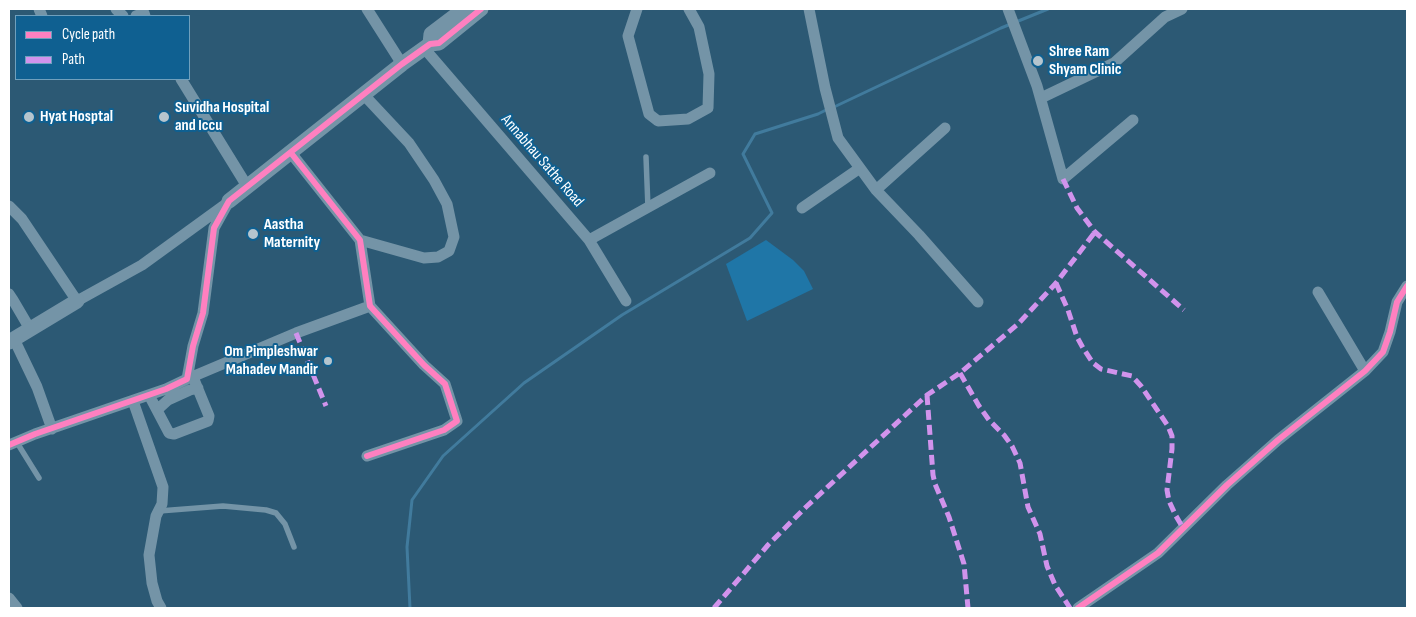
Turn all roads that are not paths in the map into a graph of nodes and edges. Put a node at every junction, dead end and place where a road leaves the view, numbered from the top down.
1 (367, 9) edge
2 (464, 9) edge
3 (480, 9) edge
4 (637, 9) edge
5 (688, 9) edge
6 (809, 9) edge
7 (1182, 9) edge
8 (1012, 18) edge
9 (427, 46) junction
10 (402, 64) junction
11 (182, 80) edge
12 (364, 95) junction
13 (1041, 98) junction
14 (1133, 120) dead end
15 (945, 128) dead end
16 (291, 153) junction
17 (646, 157) dead end
18 (860, 168) junction
19 (710, 172) dead end
20 (247, 186) junction
21 (876, 190) junction
22 (229, 201) junction
23 (648, 208) junction
24 (802, 208) dead end
25 (10, 209) edge
26 (360, 240) junction
27 (589, 240) junction
28 (1407, 286) edge
29 (1318, 292) dead end
30 (9, 294) edge
31 (77, 301) junction
32 (626, 301) dead end
33 (978, 302) dead end
34 (370, 306) junction
35 (30, 329) junction
36 (11, 340) edge
37 (1366, 371) junction
38 (193, 381) junction
39 (149, 395) junction
40 (133, 401) junction
41 (157, 410) junction
42 (52, 429) junction
43 (13, 443) edge
44 (367, 456) dead end
45 (39, 478) dead end
46 (159, 511) junction
47 (294, 547) dead end
48 (9, 598) edge
49 (17, 608) edge
50 (161, 608) edge
51 (1078, 608) edge

1 - 10 street
2 - 9 street
3 - 9 street
4 - 5 street
6 - 18 street
7 - 13 street
8 - 13 street
9 - 10 street
9 - 27 street, Annabhau Sathe Road
10 - 12 street
11 - 20 street
12 - 16 street
12 - 26 street
13 - 14 street
15 - 21 street
16 - 20 street
16 - 26 street
17 - 23 lane
18 - 21 street
18 - 24 street
19 - 23 street
20 - 22 street
21 - 33 street
22 - 31 street
22 - 38 street
23 - 27 street
25 - 31 street
26 - 34 street
27 - 32 street, Annabhau Sathe Road
28 - 37 street
29 - 37 street
30 - 35 street
31 - 35 street
34 - 38 street
34 - 44 street
35 - 36 street
36 - 42 street
37 - 51 street
38 - 39 street
38 - 41 street
38 - 41 street
39 - 40 street
39 - 41 street
40 - 42 street
40 - 46 street
42 - 43 street
43 - 45 lane
46 - 47 lane
46 - 50 street
48 - 49 street

